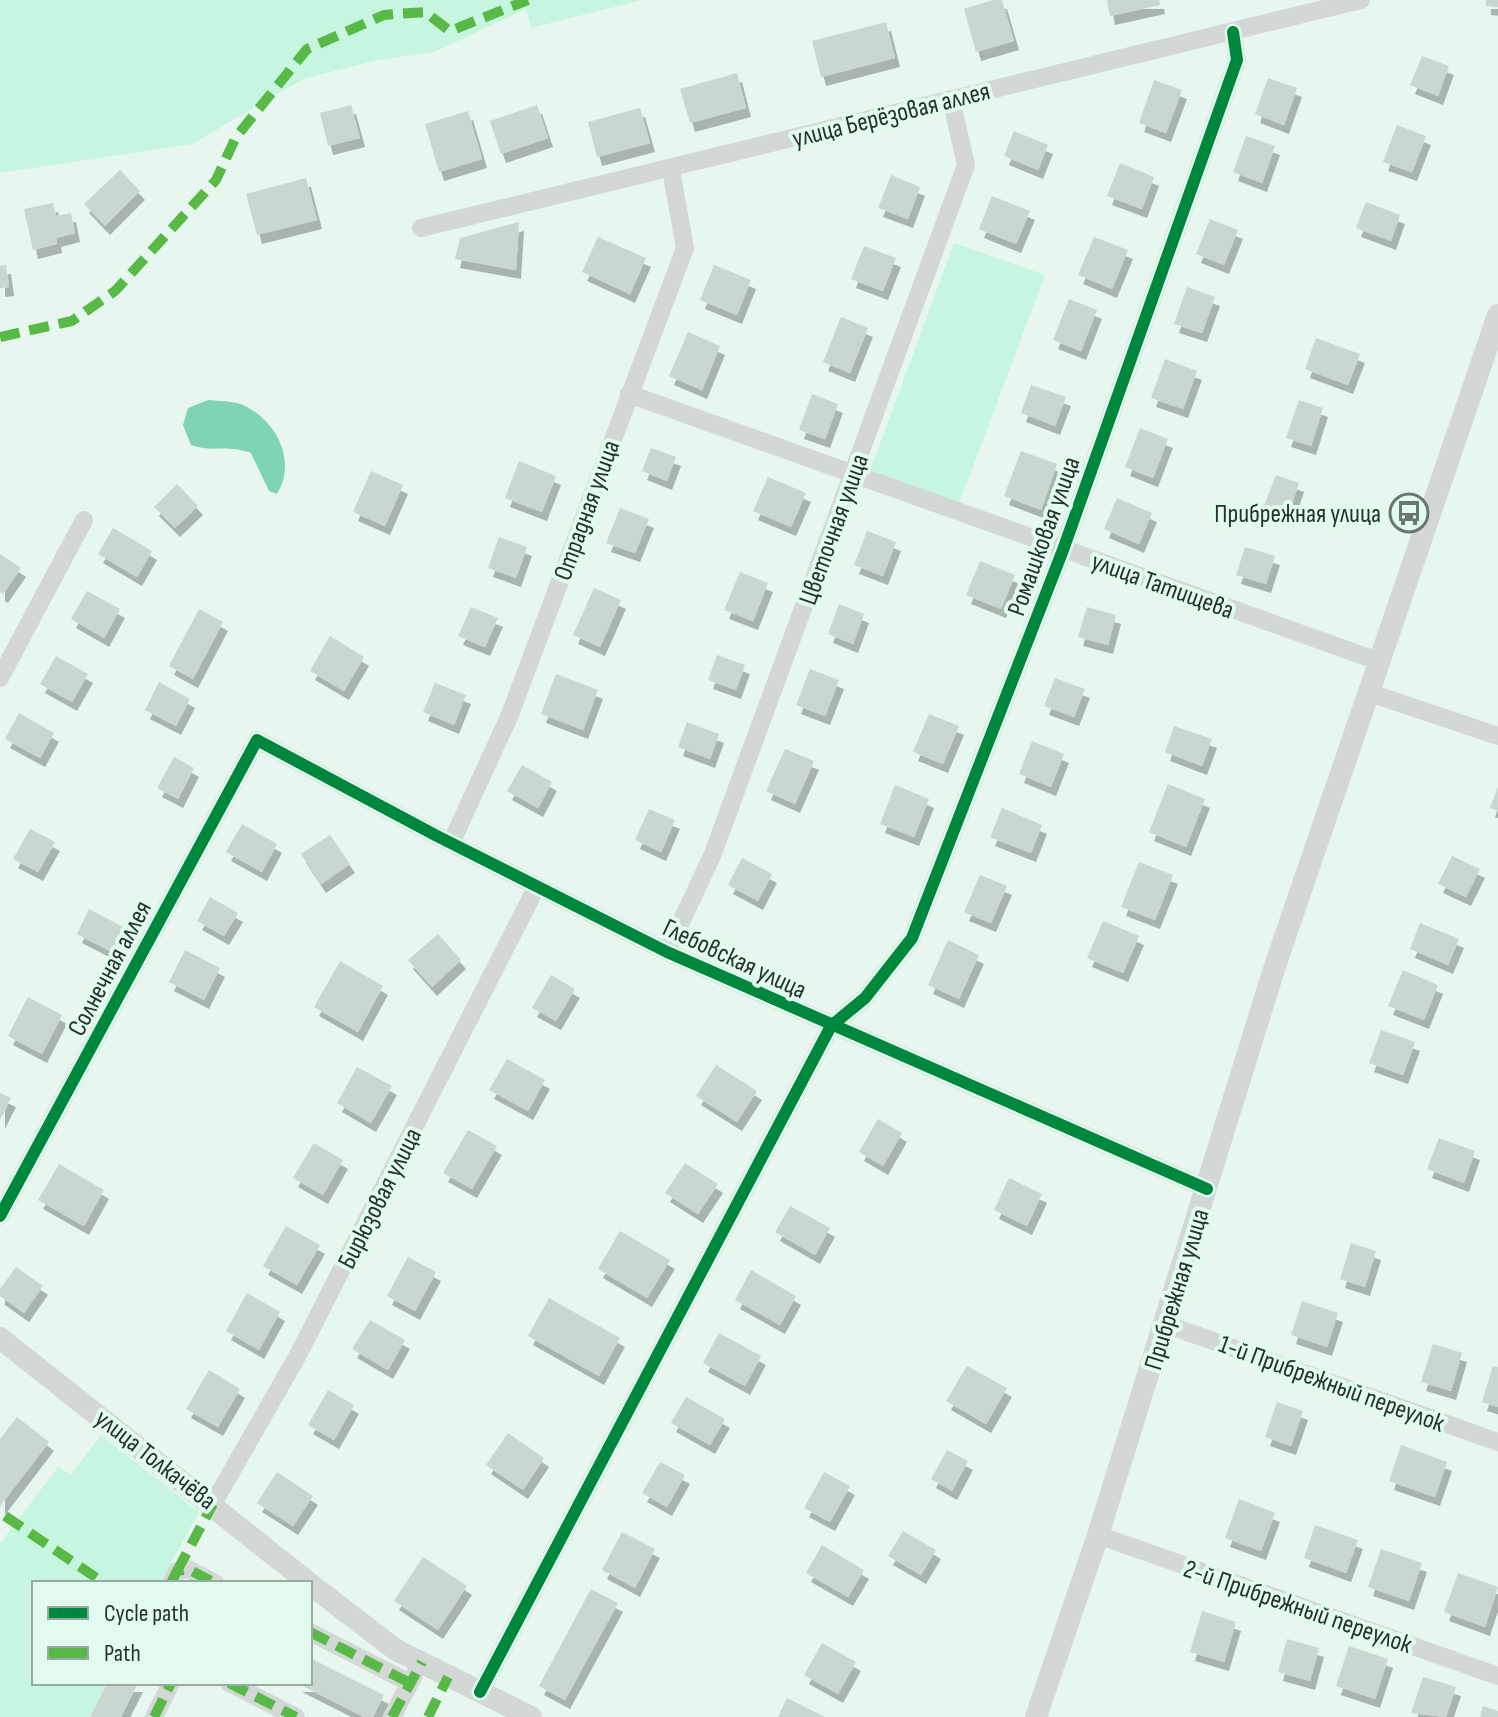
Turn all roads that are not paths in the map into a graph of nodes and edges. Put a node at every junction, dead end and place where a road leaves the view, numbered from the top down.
1 (1361, 0) edge
2 (1233, 32) junction
3 (951, 99) junction
4 (671, 170) junction
5 (421, 228) dead end
6 (1498, 315) edge
7 (629, 394) junction
8 (854, 473) junction
9 (84, 520) dead end
10 (1063, 550) junction
11 (1381, 662) junction
12 (0, 678) edge
13 (1370, 693) junction
14 (1498, 736) edge
15 (257, 740) joint
16 (451, 843) junction
17 (536, 888) junction
18 (667, 952) junction
19 (831, 1026) junction
20 (1207, 1189) junction
21 (0, 1216) edge
22 (1165, 1324) junction
23 (0, 1338) edge
24 (1498, 1442) edge
25 (213, 1504) junction
26 (1098, 1535) junction
27 (173, 1581) edge
28 (210, 1581) edge
29 (308, 1581) edge
30 (312, 1585) edge
31 (312, 1633) edge
32 (422, 1662) junction
33 (1498, 1676) edge
34 (410, 1683) junction
35 (170, 1685) edge
36 (233, 1685) edge
37 (480, 1692) junction
38 (154, 1717) edge
39 (296, 1717) edge
40 (392, 1717) edge
41 (531, 1717) edge
42 (1036, 1717) edge

1 - 2 street, улица Берёзовая аллея
2 - 3 street, улица Берёзовая аллея
2 - 10 street, Ромашковая улица
3 - 4 street, улица Берёзовая аллея
3 - 8 street, Цветочная улица
4 - 5 street, улица Берёзовая аллея
4 - 7 street, Отрадная улица
6 - 11 street, Прибрежная улица
7 - 8 street, улица Татищева
7 - 16 street, Отрадная улица
8 - 10 street, улица Татищева
8 - 18 street, Цветочная улица
9 - 12 street
10 - 11 street, улица Татищева
10 - 19 street, Ромашковая улица
11 - 13 street, Прибрежная улица
13 - 14 street
13 - 20 street, Прибрежная улица
15 - 16 street, Глебовская улица
15 - 21 street, Солнечная аллея
16 - 17 street, Глебовская улица
17 - 18 street, Глебовская улица
17 - 25 street, Бирюзовая улица
18 - 19 street, Глебовская улица
19 - 20 street, Глебовская улица
19 - 37 street
20 - 22 street, Прибрежная улица
22 - 24 street, 1-й Прибрежный переулок
22 - 26 street, Прибрежная улица
23 - 25 street, улица Толкачёва
25 - 29 street, улица Толкачёва
26 - 33 street, 2-й Прибрежный переулок
26 - 42 street, Прибрежная улица
27 - 28 street
30 - 32 street, улица Толкачёва
31 - 34 street
32 - 34 street
32 - 37 street, улица Толкачёва
34 - 40 street
35 - 38 street
36 - 39 street
37 - 41 street, улица Толкачёва

